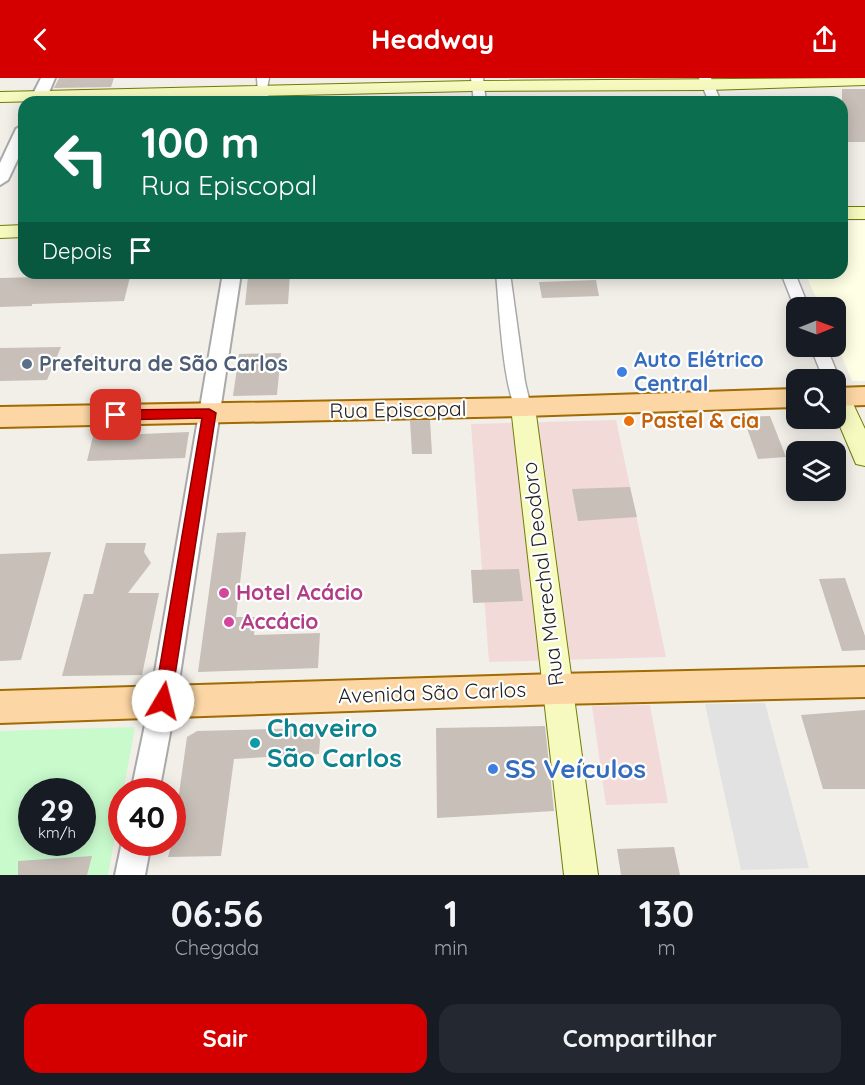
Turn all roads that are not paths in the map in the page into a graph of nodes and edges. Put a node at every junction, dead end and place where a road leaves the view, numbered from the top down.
1 (48, 78) edge
2 (865, 80) edge
3 (706, 82) edge
4 (478, 89) edge
5 (262, 90) edge
6 (39, 96) edge
7 (113, 96) edge
8 (712, 96) edge
9 (0, 97) edge
10 (18, 98) edge
11 (18, 142) edge
12 (0, 180) edge
13 (848, 213) edge
14 (865, 213) edge
15 (18, 231) edge
16 (0, 232) edge
17 (231, 279) edge
18 (504, 279) edge
19 (790, 279) edge
20 (798, 297) edge
21 (786, 398) edge
22 (846, 402) edge
23 (523, 407) junction
24 (209, 413) junction
25 (0, 417) edge
26 (865, 457) edge
27 (865, 682) edge
28 (557, 689) junction
29 (163, 701) junction
30 (0, 707) edge
31 (148, 778) edge
32 (134, 856) edge
33 (130, 875) edge
34 (581, 875) edge

1 - 6 street
2 - 3 main road
3 - 4 main road
3 - 8 street
4 - 5 main road
5 - 7 main road
9 - 10 main road
11 - 12 street
13 - 14 main road
15 - 16 main road
17 - 24 street
18 - 23 street, Rua Marechal Deodoro
19 - 20 street
21 - 23 main road, Rua Episcopal
22 - 26 main road
23 - 24 main road, Rua Episcopal
23 - 28 main road, Rua Marechal Deodoro
24 - 25 main road, Rua Episcopal
24 - 29 street
27 - 28 main road, Avenida São Carlos
28 - 29 main road, Avenida São Carlos
28 - 34 main road, Rua Marechal Deodoro
29 - 30 main road, Avenida São Carlos
29 - 31 street
32 - 33 street

